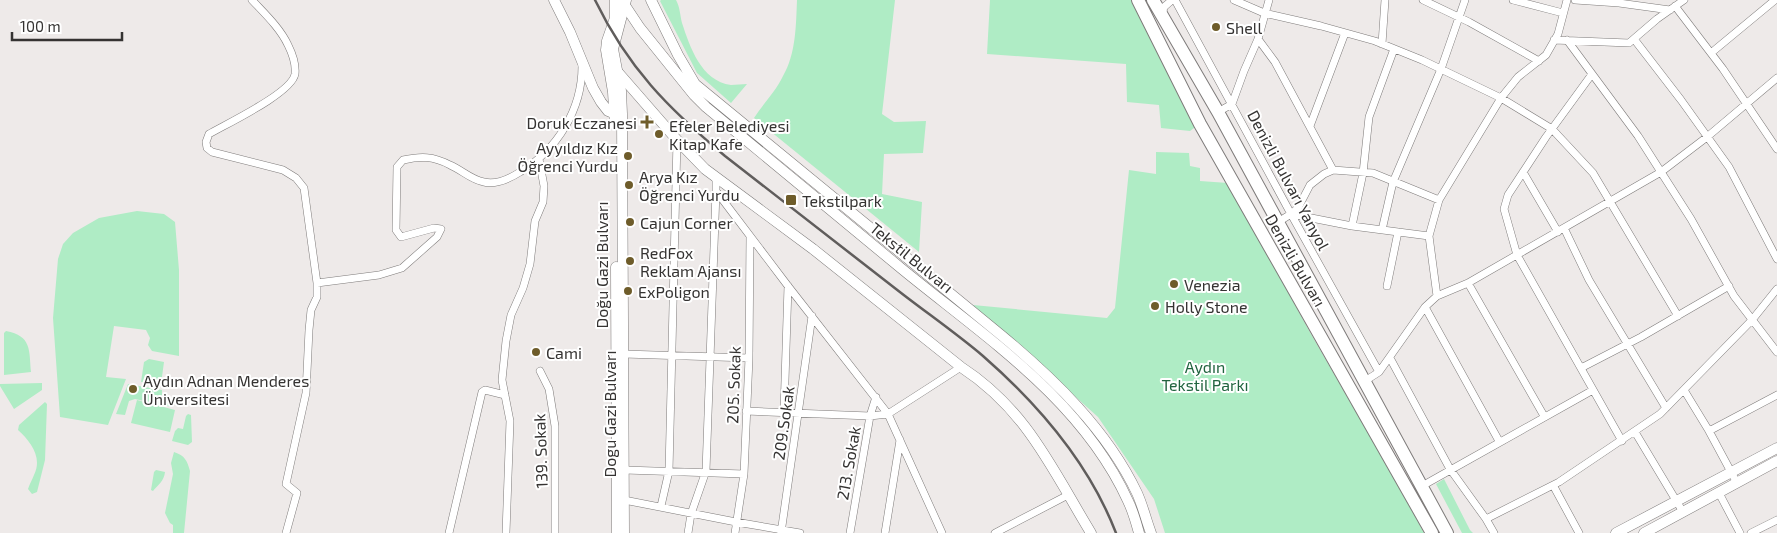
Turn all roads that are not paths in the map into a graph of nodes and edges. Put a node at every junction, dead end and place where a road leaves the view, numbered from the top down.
1 (252, 0) edge
2 (554, 0) edge
3 (560, 0) edge
4 (615, 0) edge
5 (651, 0) edge
6 (1138, 0) edge
7 (1153, 0) edge
8 (1174, 0) edge
9 (1234, 0) edge
10 (1269, 0) edge
11 (1385, 0) edge
12 (1423, 0) edge
13 (1464, 0) edge
14 (1513, 0) edge
15 (1567, 0) edge
16 (1575, 0) edge
17 (1684, 0) edge
18 (1775, 0) edge
19 (624, 2) edge
20 (1672, 8) junction
21 (1264, 13) junction
22 (1564, 13) junction
23 (1162, 16) junction
24 (1460, 18) junction
25 (620, 26) junction
26 (640, 28) junction
27 (1345, 33) junction
28 (1258, 39) junction
29 (1634, 39) junction
30 (1554, 40) junction
31 (1567, 40) junction
32 (1382, 44) junction
33 (1394, 49) junction
34 (1711, 53) junction
35 (678, 55) junction
36 (582, 61) junction
37 (1539, 61) junction
38 (668, 62) junction
39 (1441, 69) junction
40 (616, 70) junction
41 (1592, 74) junction
42 (1777, 78) edge
43 (617, 91) junction
44 (1501, 98) junction
45 (1232, 104) junction
46 (1747, 104) junction
47 (1218, 112) junction
48 (615, 114) junction
49 (1310, 126) junction
50 (1552, 129) junction
51 (1707, 137) junction
52 (677, 140) junction
53 (1777, 149) edge
54 (539, 158) junction
55 (1333, 170) junction
56 (1523, 172) junction
57 (1661, 172) junction
58 (1363, 173) junction
59 (716, 177) junction
60 (1394, 182) junction
61 (716, 191) junction
62 (1439, 200) junction
63 (1611, 201) junction
64 (1291, 214) junction
65 (1278, 222) junction
66 (1352, 226) junction
67 (1382, 230) junction
68 (1561, 230) junction
69 (1398, 232) junction
70 (1429, 236) junction
71 (750, 237) junction
72 (1517, 255) junction
73 (1777, 259) edge
74 (1468, 283) junction
75 (317, 284) junction
76 (788, 286) junction
77 (1387, 286) dead end
78 (1729, 286) junction
79 (1777, 289) edge
80 (1437, 296) junction
81 (1425, 307) junction
82 (812, 316) junction
83 (1678, 316) junction
84 (1752, 320) junction
85 (1627, 344) junction
86 (1777, 352) edge
87 (620, 354) junction
88 (672, 356) junction
89 (710, 358) junction
90 (748, 358) junction
91 (1390, 358) junction
92 (961, 367) junction
93 (1581, 368) junction
94 (540, 371) dead end
95 (1379, 372) junction
96 (1365, 381) junction
97 (1593, 390) junction
98 (1684, 390) junction
99 (505, 395) junction
100 (1777, 395) edge
101 (876, 397) junction
102 (1666, 408) junction
103 (746, 411) junction
104 (784, 412) junction
105 (798, 414) junction
106 (888, 414) junction
107 (870, 416) junction
108 (1544, 416) junction
109 (1708, 431) junction
110 (1635, 432) junction
111 (900, 440) junction
112 (1499, 441) junction
113 (1622, 441) junction
114 (1777, 448) edge
115 (1777, 461) edge
116 (1450, 469) junction
117 (669, 470) junction
118 (706, 472) junction
119 (622, 473) junction
120 (1730, 473) junction
121 (744, 474) junction
122 (1736, 483) junction
123 (1422, 486) junction
124 (1552, 486) junction
125 (1719, 492) junction
126 (1068, 495) junction
127 (624, 500) junction
128 (1677, 501) junction
129 (661, 506) junction
130 (1683, 512) junction
131 (690, 514) junction
132 (1486, 519) junction
133 (1777, 520) edge
134 (736, 522) junction
135 (938, 529) edge
136 (1009, 530) edge
137 (781, 532) edge
138 (1650, 532) edge
139 (286, 533) edge
140 (449, 533) edge
141 (506, 533) edge
142 (554, 533) edge
143 (616, 533) edge
144 (624, 533) edge
145 (688, 533) edge
146 (735, 533) edge
147 (800, 533) edge
148 (850, 533) edge
149 (885, 533) edge
150 (942, 533) edge
151 (995, 533) edge
152 (1091, 533) edge
153 (1139, 533) edge
154 (1151, 533) edge
155 (1432, 533) edge
156 (1447, 533) edge
157 (1494, 533) edge
158 (1580, 533) edge
159 (1616, 533) edge
160 (1740, 533) edge
161 (1751, 533) edge

1 - 75 street
2 - 36 main road
3 - 43 main road
4 - 43 main road, Doğu Gazi Bulvarı
5 - 35 main road, Tekstil Bulvarı
6 - 155 highway, Denizli Bulvarı
7 - 23 highway, Denizli Bulvarı
8 - 23 street
8 - 45 street, Denizli Bulvarı Yanyol
9 - 21 street
10 - 21 street
11 - 32 street
12 - 24 street
13 - 24 street
14 - 22 street
15 - 22 street
16 - 20 street
17 - 20 street
18 - 34 street
19 - 25 main road, Dogu Gazi Bulvarı
19 - 26 main road, Tekstil Bulvarı
20 - 29 street
20 - 34 street
21 - 27 street
21 - 28 street
22 - 30 street
23 - 47 highway, Denizli Bulvarı
24 - 37 street
24 - 39 street
25 - 26 main road
25 - 40 main road, Dogu Gazi Bulvarı
26 - 38 main road, Tekstil Bulvarı
27 - 32 street
27 - 49 street
28 - 45 street
28 - 49 street
29 - 31 street
29 - 51 street
30 - 31 street
30 - 37 street
31 - 41 street
32 - 33 street
33 - 39 street
33 - 58 street
34 - 46 street
35 - 38 main road
35 - 154 main road, Tekstil Bulvarı
36 - 48 main road
36 - 54 street
37 - 44 street
38 - 153 main road, Tekstil Bulvarı
39 - 44 street
39 - 60 street
40 - 43 main road, Dogu Gazi Bulvarı
40 - 52 main road
41 - 50 street
41 - 57 street
42 - 46 street
43 - 48 main road, Doğu Gazi Bulvarı
43 - 87 main road, Dogu Gazi Bulvarı
44 - 50 street
44 - 62 street
45 - 47 street
45 - 64 street, Denizli Bulvarı Yanyol
46 - 51 street
46 - 53 street
47 - 65 highway, Denizli Bulvarı
48 - 87 main road, Doğu Gazi Bulvarı
49 - 55 street
50 - 56 street
50 - 63 street
51 - 57 street
51 - 73 street
52 - 59 main road
52 - 88 street
54 - 75 street
54 - 99 street
55 - 58 street
55 - 64 street
56 - 68 street
56 - 72 street
57 - 63 street
57 - 78 street
58 - 60 street
58 - 66 street
59 - 61 street
59 - 92 main road
60 - 62 street
60 - 67 street
61 - 71 street
61 - 89 street
62 - 70 street
63 - 68 street
63 - 83 street
64 - 65 street
64 - 66 street
64 - 95 street, Denizli Bulvarı Yanyol
65 - 96 highway, Denizli Bulvarı
66 - 67 street
67 - 69 street
68 - 72 street
68 - 85 street
69 - 70 street
69 - 77 street
70 - 80 street
71 - 76 street
71 - 90 street, 205. Sokak
72 - 74 street
72 - 93 street
74 - 80 street
74 - 108 street
75 - 139 street
76 - 82 street
76 - 104 street
78 - 83 street
78 - 84 street
79 - 84 street
80 - 81 street
81 - 91 street
81 - 112 street
82 - 101 street
82 - 105 street, 209.Sokak
83 - 85 street
84 - 86 street
84 - 98 street
85 - 93 street
85 - 102 street
87 - 88 street
87 - 119 main road, Doğu Gazi Bulvarı
88 - 89 street
88 - 117 street
89 - 90 street
89 - 118 street
90 - 103 street, 205. Sokak
91 - 95 street
91 - 116 street
92 - 106 street
92 - 126 main road
93 - 97 street
94 - 142 street, 139. Sokak
95 - 96 street
96 - 123 highway, Denizli Bulvarı
97 - 108 street
97 - 113 street
98 - 102 street
98 - 109 street
99 - 140 street
99 - 141 street
100 - 109 street
101 - 106 street
101 - 107 street, 213. Sokak
102 - 110 street
103 - 104 street
103 - 121 street, 205. Sokak
104 - 105 street
105 - 107 street
105 - 137 street, 209.Sokak
106 - 107 street
106 - 111 street
107 - 148 street, 213. Sokak
108 - 112 street
109 - 120 street
110 - 113 street
110 - 128 street
111 - 135 street
111 - 149 street
112 - 116 street
113 - 124 street
114 - 120 main road
115 - 122 main road
116 - 123 street
116 - 132 street
117 - 118 street
117 - 119 street
117 - 129 street
118 - 121 street
118 - 131 street
119 - 127 main road, Dogu Gazi Bulvarı
119 - 143 main road, Doğu Gazi Bulvarı
120 - 122 street
120 - 128 main road
121 - 134 street, 205. Sokak
122 - 125 main road
123 - 156 highway, Denizli Bulvarı
124 - 132 street
124 - 158 street
125 - 130 main road
125 - 160 street
126 - 136 street
126 - 152 main road
127 - 129 street
127 - 144 main road, Dogu Gazi Bulvarı
128 - 130 street
128 - 159 main road
129 - 131 street
130 - 138 main road
131 - 134 street
131 - 145 street
132 - 157 street
133 - 161 street
134 - 137 street
134 - 146 street, 205. Sokak
135 - 150 street
136 - 151 street
137 - 147 street

